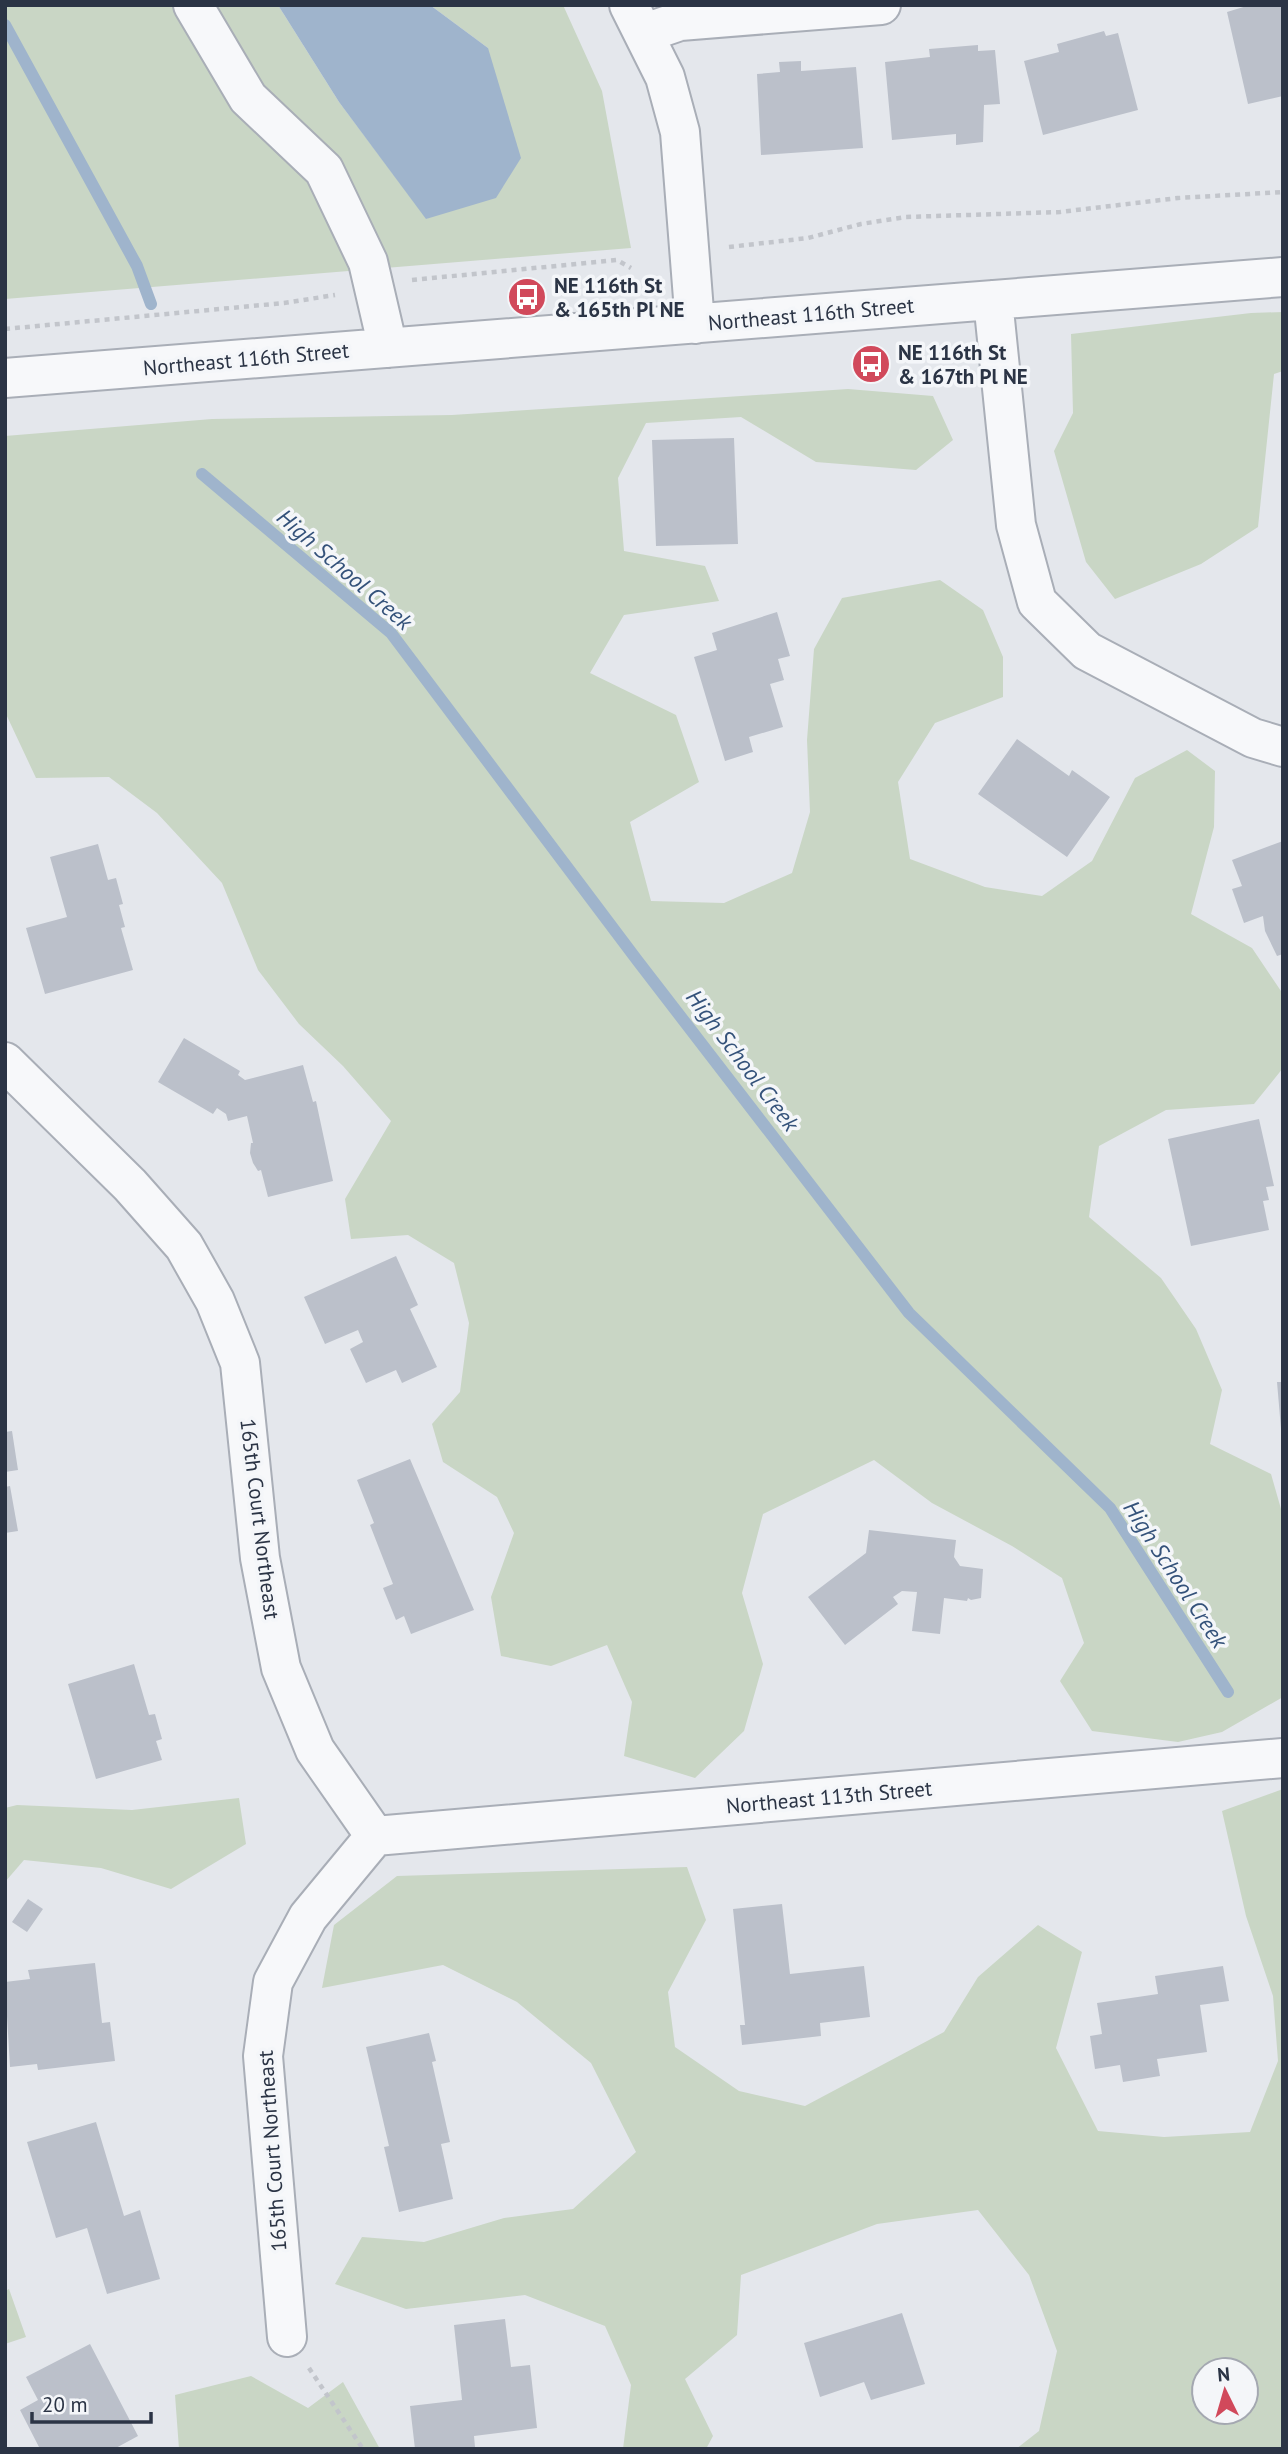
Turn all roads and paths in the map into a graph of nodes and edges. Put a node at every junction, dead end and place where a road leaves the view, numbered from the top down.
1 (193, 5) edge
2 (881, 5) edge
3 (637, 19) edge
4 (1283, 191) edge
5 (729, 247) dead end
6 (631, 268) dead end
7 (1283, 277) edge
8 (402, 281) dead end
9 (348, 293) dead end
10 (993, 300) junction
11 (695, 324) junction
12 (5, 329) edge
13 (388, 348) junction
14 (5, 378) edge
15 (1283, 747) edge
16 (5, 1062) edge
17 (1283, 1758) edge
18 (375, 1836) junction
19 (287, 2337) joint
20 (363, 2449) edge

1 - 13 street
2 - 3 street
3 - 11 street
4 - 5 path
6 - 8 path
7 - 10 street, Northeast 116th Street
9 - 12 path
10 - 11 street, Northeast 116th Street
10 - 15 street
11 - 13 street, Northeast 116th Street
13 - 14 street, Northeast 116th Street
16 - 18 street, 165th Court Northeast
17 - 18 street, Northeast 113th Street
18 - 19 street, 165th Court Northeast
19 - 20 path

